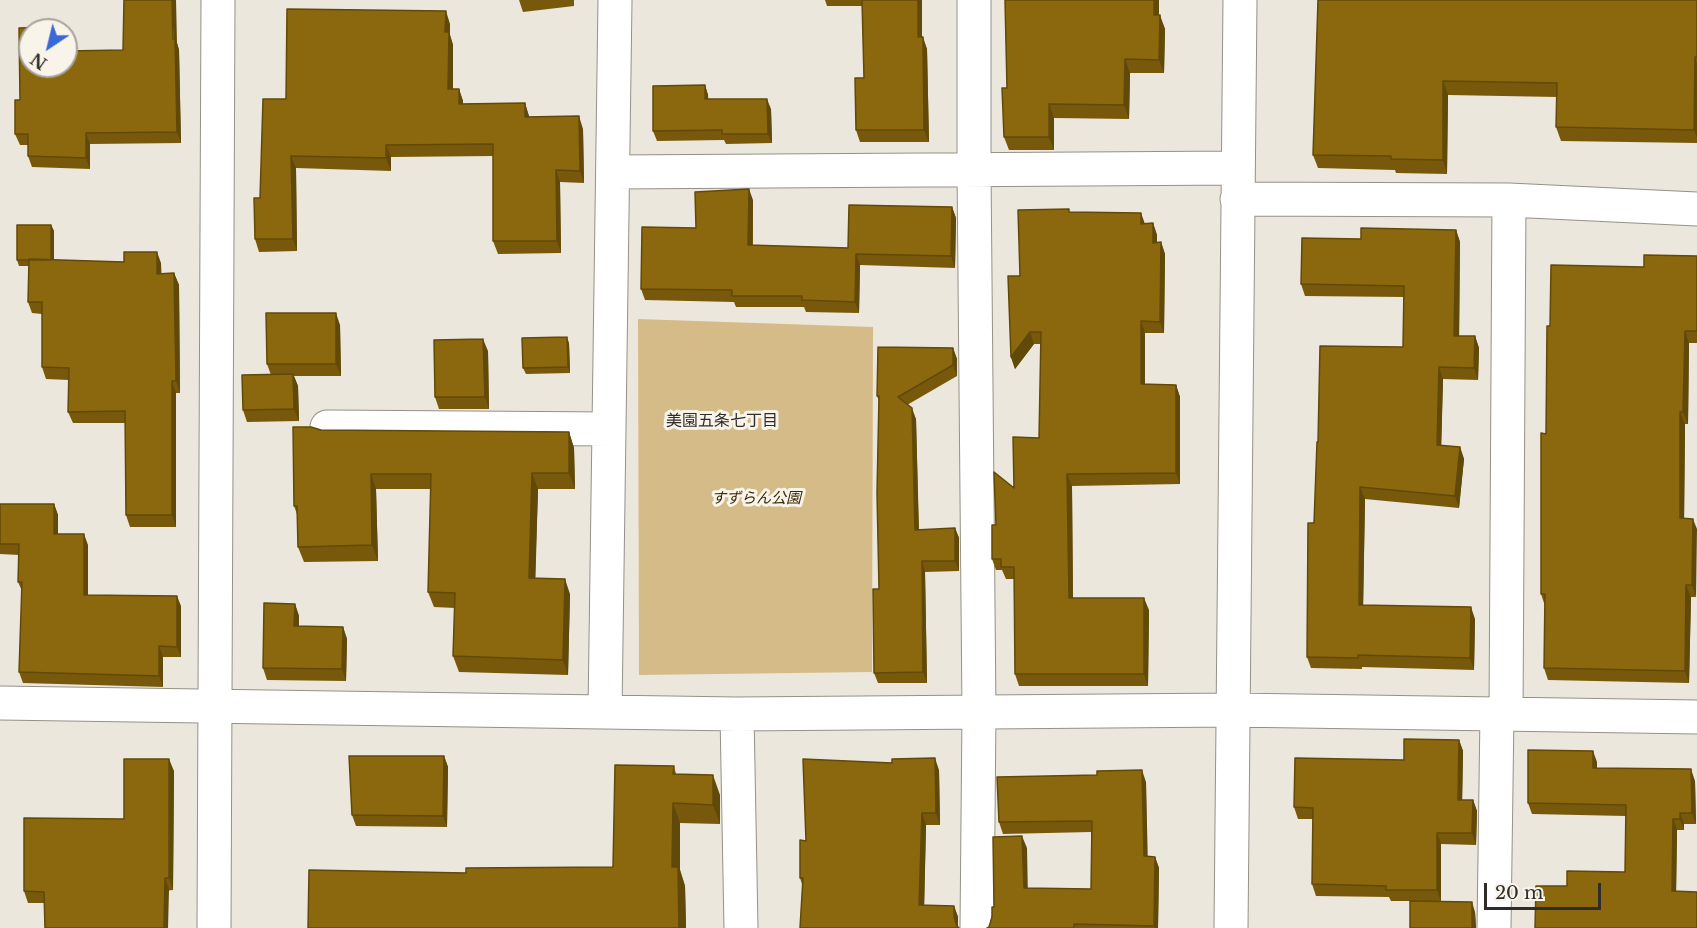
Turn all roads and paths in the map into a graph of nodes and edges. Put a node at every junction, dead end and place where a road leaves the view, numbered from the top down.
1 (218, 0) edge
2 (615, 0) edge
3 (975, 0) edge
4 (1240, 0) edge
5 (974, 170) junction
6 (613, 172) junction
7 (1237, 183) junction
8 (1509, 200) junction
9 (1697, 208) edge
10 (327, 427) dead end
11 (609, 429) junction
12 (0, 703) edge
13 (214, 706) junction
14 (1233, 710) junction
15 (605, 712) junction
16 (980, 712) junction
17 (1502, 713) junction
18 (737, 714) junction
19 (1697, 717) edge
20 (214, 928) edge
21 (741, 928) edge
22 (977, 928) edge
23 (1232, 928) edge
24 (1494, 928) edge

1 - 13 street
2 - 6 street
3 - 5 street
4 - 7 street
5 - 6 street
5 - 7 street
5 - 16 street
6 - 11 street
7 - 8 street
7 - 14 street
8 - 9 street
8 - 17 street
10 - 11 street
11 - 15 street
12 - 13 street
13 - 15 street
13 - 20 street
14 - 16 street
14 - 17 street
14 - 23 street
15 - 18 street
16 - 18 street
16 - 22 street
17 - 19 street
17 - 24 street
18 - 21 street

